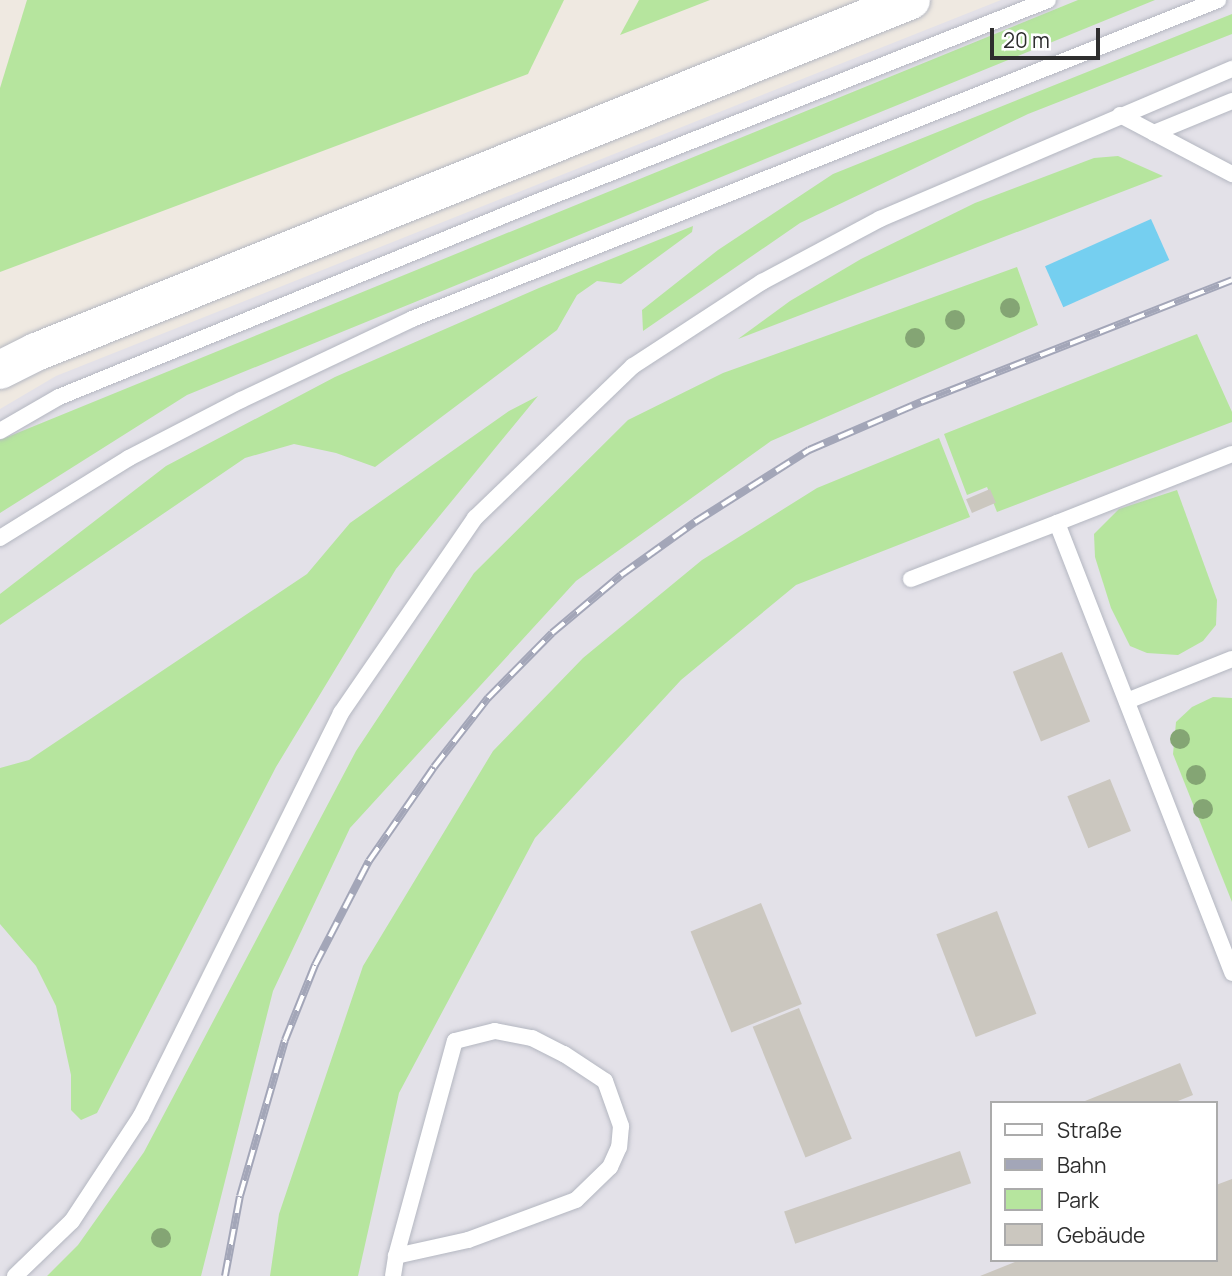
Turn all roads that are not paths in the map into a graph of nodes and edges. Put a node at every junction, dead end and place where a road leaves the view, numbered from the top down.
1 (911, 0) edge
2 (1048, 0) edge
3 (1218, 0) edge
4 (1232, 69) edge
5 (1232, 100) edge
6 (1121, 115) junction
7 (1154, 132) junction
8 (1232, 174) edge
9 (0, 370) edge
10 (0, 431) edge
11 (1232, 454) edge
12 (1057, 523) junction
13 (0, 538) edge
14 (911, 579) dead end
15 (1232, 659) edge
16 (1127, 701) junction
17 (1232, 973) edge
18 (396, 1256) junction
19 (15, 1276) edge
20 (393, 1276) edge

1 - 9 street
2 - 10 lane
3 - 13 lane
4 - 6 lane
5 - 7 lane
6 - 7 lane
6 - 19 lane
7 - 8 lane
11 - 12 lane
12 - 14 lane
12 - 16 lane
15 - 16 lane
16 - 17 lane
18 - 18 lane
18 - 20 lane

